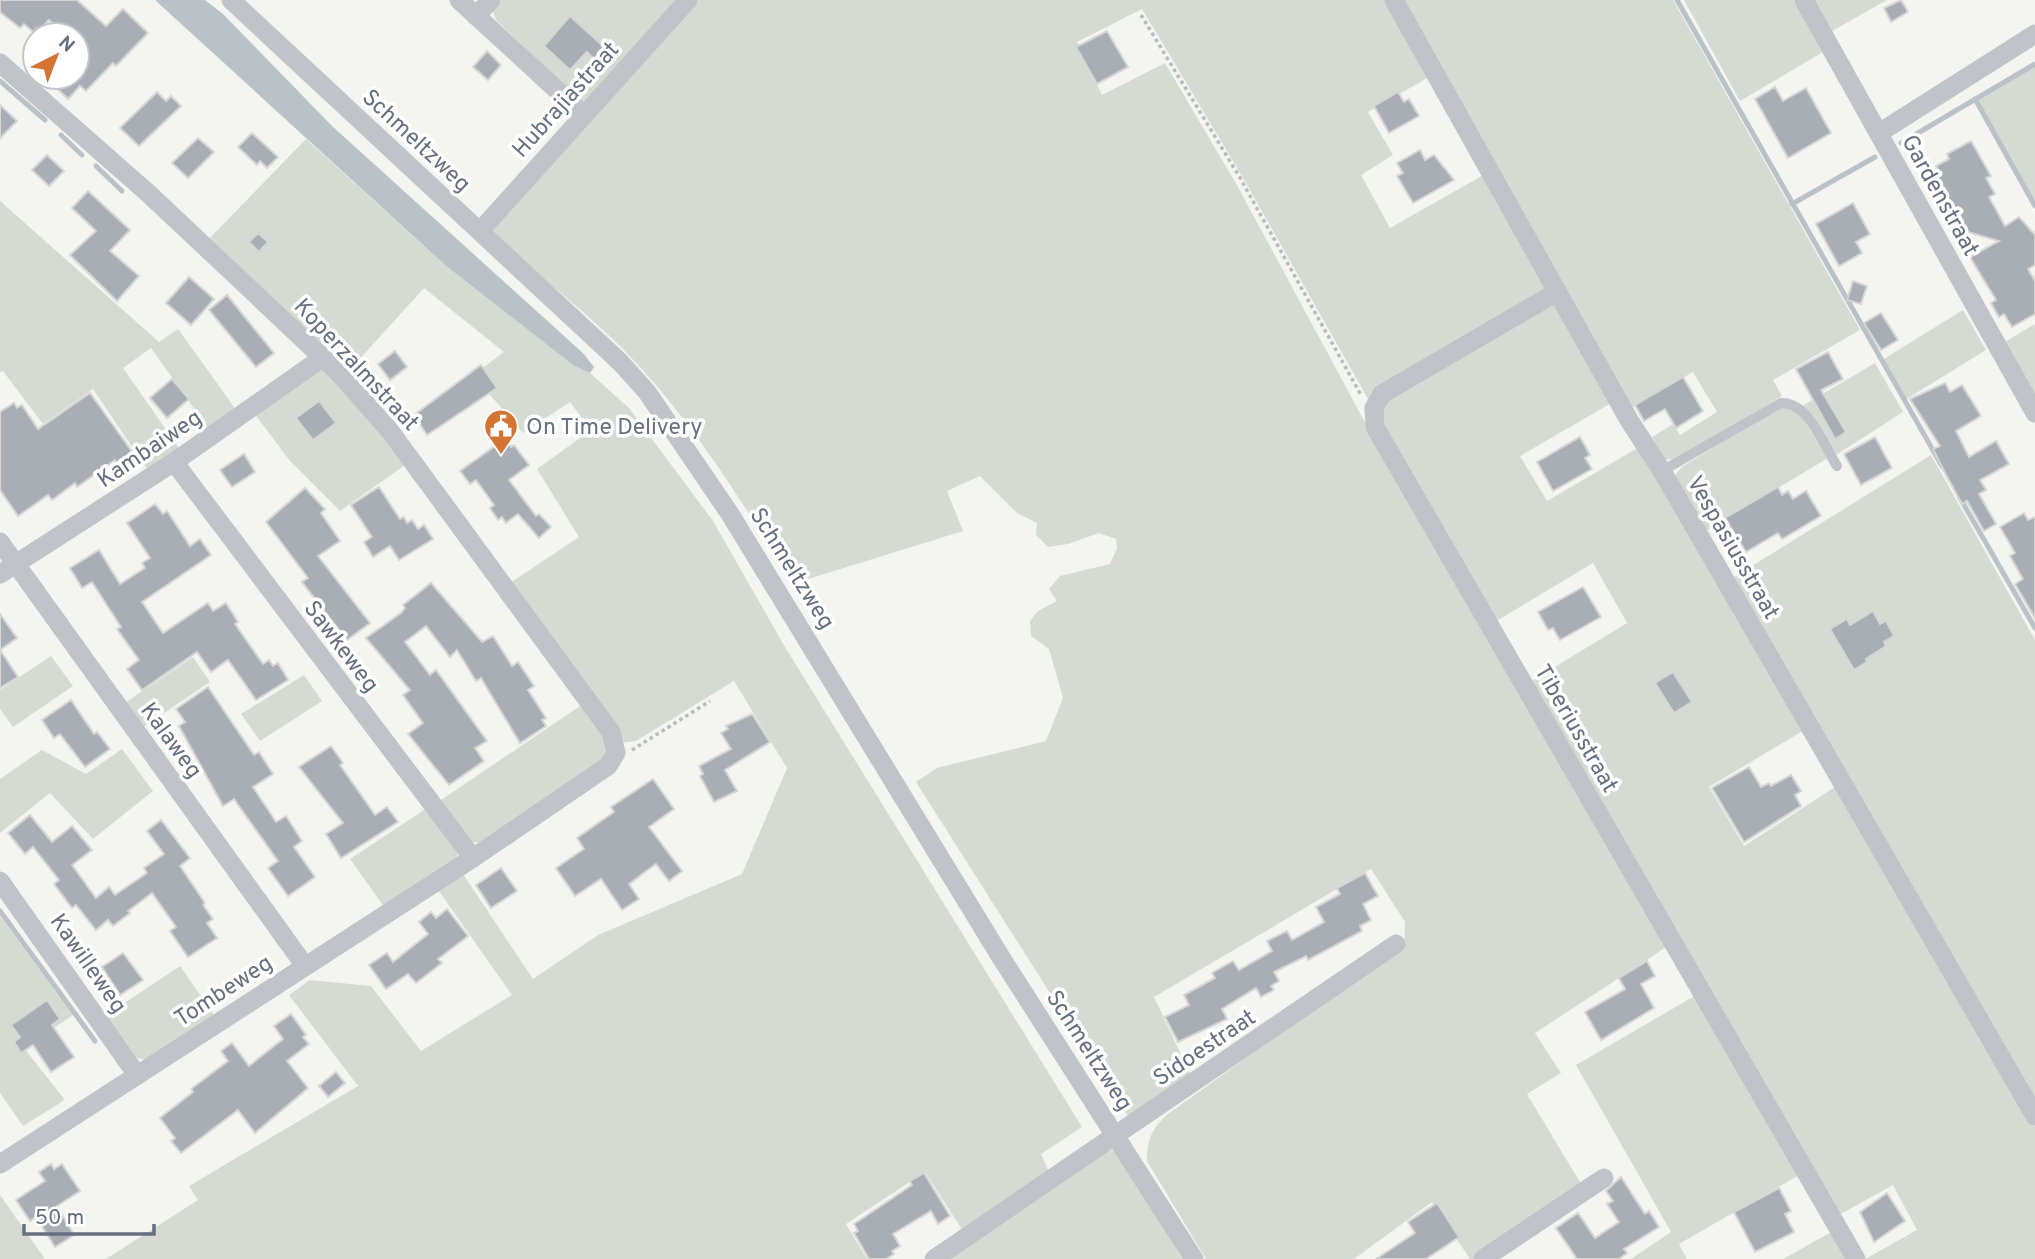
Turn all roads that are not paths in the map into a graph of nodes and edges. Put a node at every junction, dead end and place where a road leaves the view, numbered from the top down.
1 (230, 0) edge
2 (459, 0) edge
3 (491, 0) edge
4 (688, 0) edge
5 (1394, 0) edge
6 (1804, 0) edge
7 (476, 16) junction
8 (2035, 34) edge
9 (0, 62) edge
10 (583, 114) junction
11 (1879, 133) junction
12 (480, 231) junction
13 (1557, 292) junction
14 (322, 358) junction
15 (2035, 413) edge
16 (174, 462) junction
17 (1837, 466) dead end
18 (1662, 471) junction
19 (0, 542) edge
20 (8, 569) edge
21 (616, 753) joint
22 (472, 858) junction
23 (0, 881) edge
24 (1396, 944) dead end
25 (305, 966) junction
26 (137, 1074) junction
27 (2035, 1116) edge
28 (1116, 1134) junction
29 (0, 1164) edge
30 (1604, 1178) dead end
31 (934, 1259) edge
32 (1194, 1259) edge
33 (1483, 1259) edge
34 (1856, 1259) edge

1 - 12 street, Schmeltzweg
2 - 7 street
3 - 7 street
4 - 10 street, Hubrajiastraat
5 - 13 street, Vespasiusstraat
6 - 11 street, Gardenstraat
7 - 10 street
8 - 11 street
9 - 14 street, Koperzalmstraat
10 - 12 street, Hubrajiastraat
11 - 15 street, Gardenstraat
12 - 28 street, Schmeltzweg
13 - 18 street, Vespasiusstraat
13 - 34 street, Tiberiusstraat
14 - 16 street, Kambaiweg
14 - 21 street, Koperzalmstraat
16 - 20 street, Kambaiweg
16 - 22 street, Sawkeweg
17 - 18 lane
18 - 27 street, Vespasiusstraat
19 - 20 street, Kalaweg
20 - 25 street, Kalaweg
21 - 22 street, Tombeweg
22 - 25 street, Tombeweg
23 - 26 street, Kawilleweg
24 - 28 street, Sidoestraat
25 - 26 street, Tombeweg
26 - 29 street, Tombeweg
28 - 31 street, Sidoestraat
28 - 32 street, Schmeltzweg
30 - 33 street

